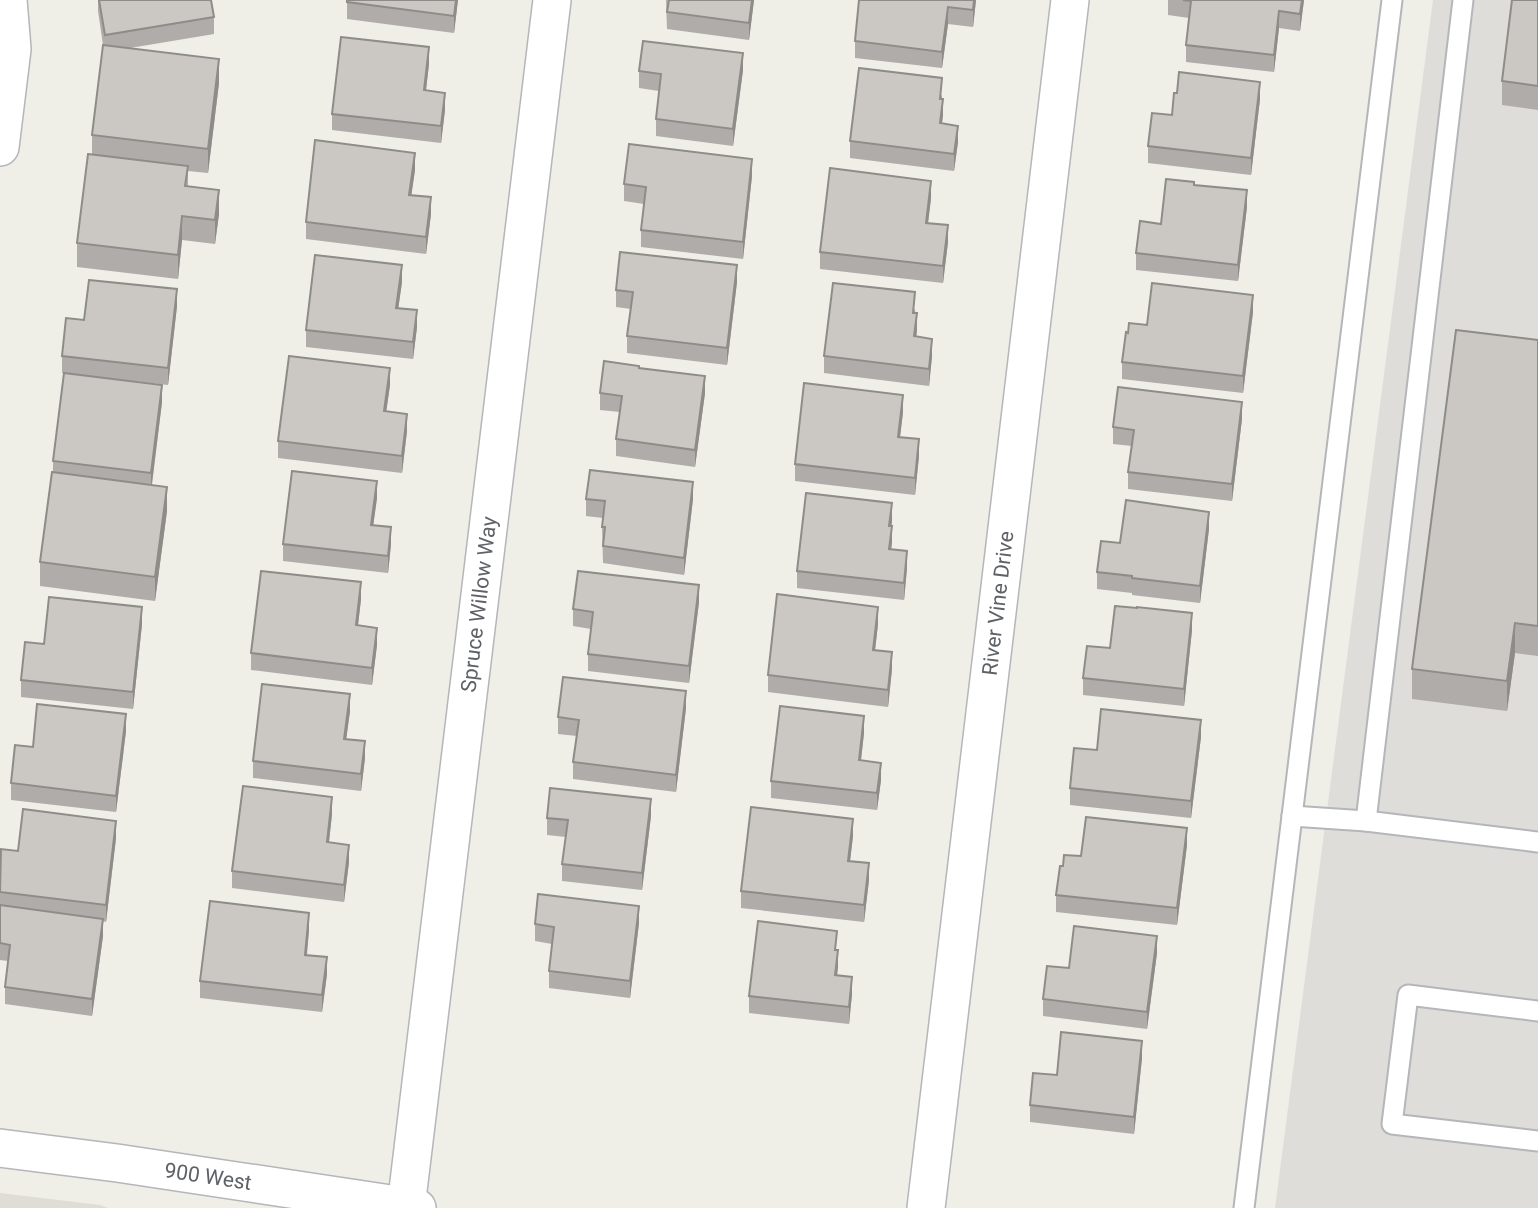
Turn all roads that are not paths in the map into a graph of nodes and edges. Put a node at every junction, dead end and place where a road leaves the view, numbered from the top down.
1 (8, 0) edge
2 (552, 0) edge
3 (1070, 0) edge
4 (1392, 0) edge
5 (1463, 0) edge
6 (0, 147) edge
7 (1292, 816) junction
8 (1366, 821) junction
9 (1538, 842) edge
10 (1538, 1011) edge
11 (1538, 1142) edge
12 (0, 1148) edge
13 (205, 1193) edge
14 (411, 1207) edge
15 (926, 1208) edge
16 (1244, 1208) edge

1 - 6 street
2 - 14 street, Spruce Willow Way
3 - 15 street, River Vine Drive
4 - 7 lane
5 - 8 lane
7 - 8 lane
7 - 16 lane
8 - 9 lane
10 - 11 lane
12 - 13 street, 900 West
13 - 14 street, 900 West

